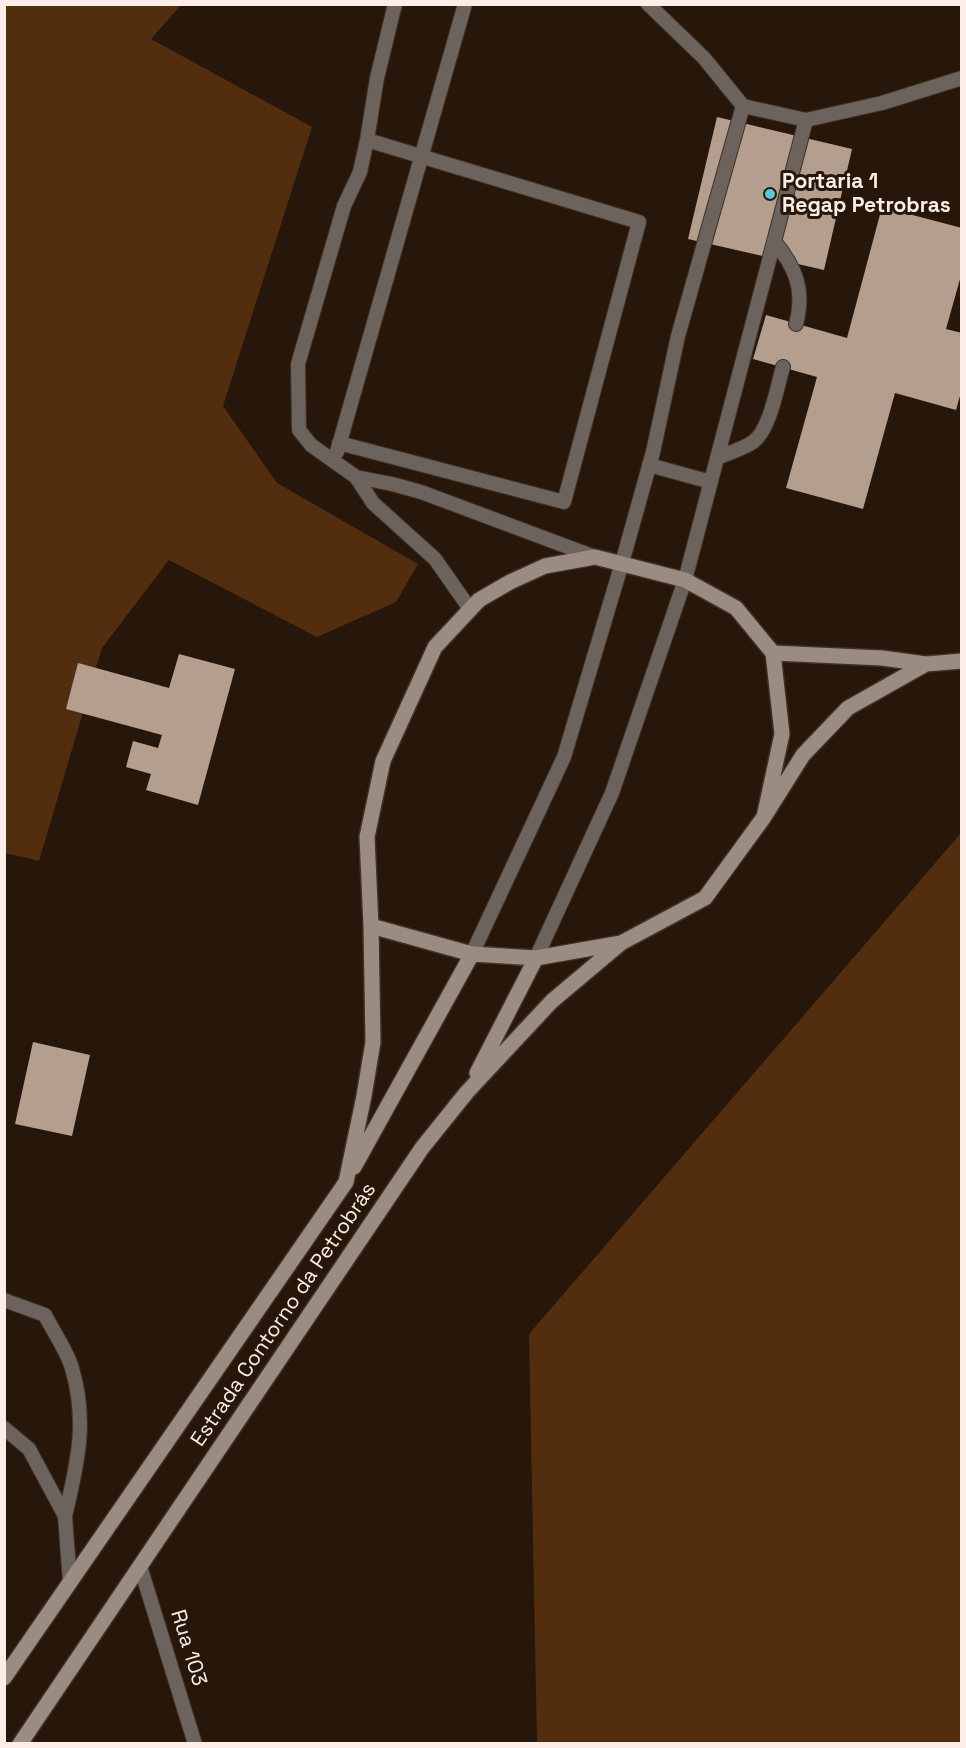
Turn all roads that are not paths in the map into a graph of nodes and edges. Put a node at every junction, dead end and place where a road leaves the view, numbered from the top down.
1 (395, 4) edge
2 (465, 4) edge
3 (648, 4) edge
4 (962, 78) edge
5 (743, 106) junction
6 (806, 120) junction
7 (367, 140) junction
8 (421, 157) junction
9 (774, 241) junction
10 (796, 324) dead end
11 (783, 367) dead end
12 (339, 443) junction
13 (717, 458) junction
14 (334, 462) junction
15 (649, 465) junction
16 (356, 477) junction
17 (711, 482) junction
18 (595, 557) junction
19 (622, 563) junction
20 (685, 580) junction
21 (471, 609) junction
22 (773, 653) junction
23 (962, 661) edge
24 (926, 664) junction
25 (764, 817) junction
26 (371, 926) junction
27 (621, 943) junction
28 (472, 954) junction
29 (536, 958) junction
30 (467, 1092) junction
31 (346, 1182) junction
32 (4, 1300) edge
33 (4, 1428) edge
34 (66, 1516) junction
35 (140, 1566) junction
36 (70, 1583) junction
37 (4, 1678) edge
38 (20, 1743) edge
39 (195, 1743) edge

1 - 7 lane
2 - 8 lane
3 - 5 lane
4 - 6 lane
5 - 6 lane
5 - 15 lane
6 - 9 lane
7 - 8 lane
7 - 14 lane
8 - 12 lane
8 - 12 lane
9 - 10 lane
9 - 13 lane
11 - 13 lane
12 - 14 lane
13 - 17 lane
14 - 16 lane
15 - 17 lane
15 - 19 lane
16 - 18 lane
16 - 21 lane
17 - 20 lane
18 - 19 main road, Estrada Contorno da Petrobrás
18 - 21 main road, Estrada Contorno da Petrobrás
19 - 20 main road, Estrada Contorno da Petrobrás
19 - 28 lane
20 - 22 main road, Estrada Contorno da Petrobrás
20 - 29 lane
21 - 26 main road, Estrada Contorno da Petrobrás
22 - 24 main road, Estrada Contorno da Petrobrás
22 - 25 main road, Estrada Contorno da Petrobrás
23 - 24 main road, Estrada Contorno da Petrobrás
24 - 25 main road, Estrada Contorno da Petrobrás
25 - 27 main road, Estrada Contorno da Petrobrás
26 - 28 main road, Estrada Contorno da Petrobrás
26 - 31 main road, Estrada Contorno da Petrobrás
27 - 29 main road, Estrada Contorno da Petrobrás
27 - 30 main road, Estrada Contorno da Petrobrás
28 - 29 main road, Estrada Contorno da Petrobrás
28 - 31 main road
29 - 30 main road
30 - 35 main road, Estrada Contorno da Petrobrás
31 - 36 main road, Estrada Contorno da Petrobrás
32 - 34 lane
33 - 34 lane
34 - 36 lane
35 - 38 main road, Estrada Contorno da Petrobrás
35 - 39 lane, Rua 103
36 - 37 main road, Estrada Contorno da Petrobrás

